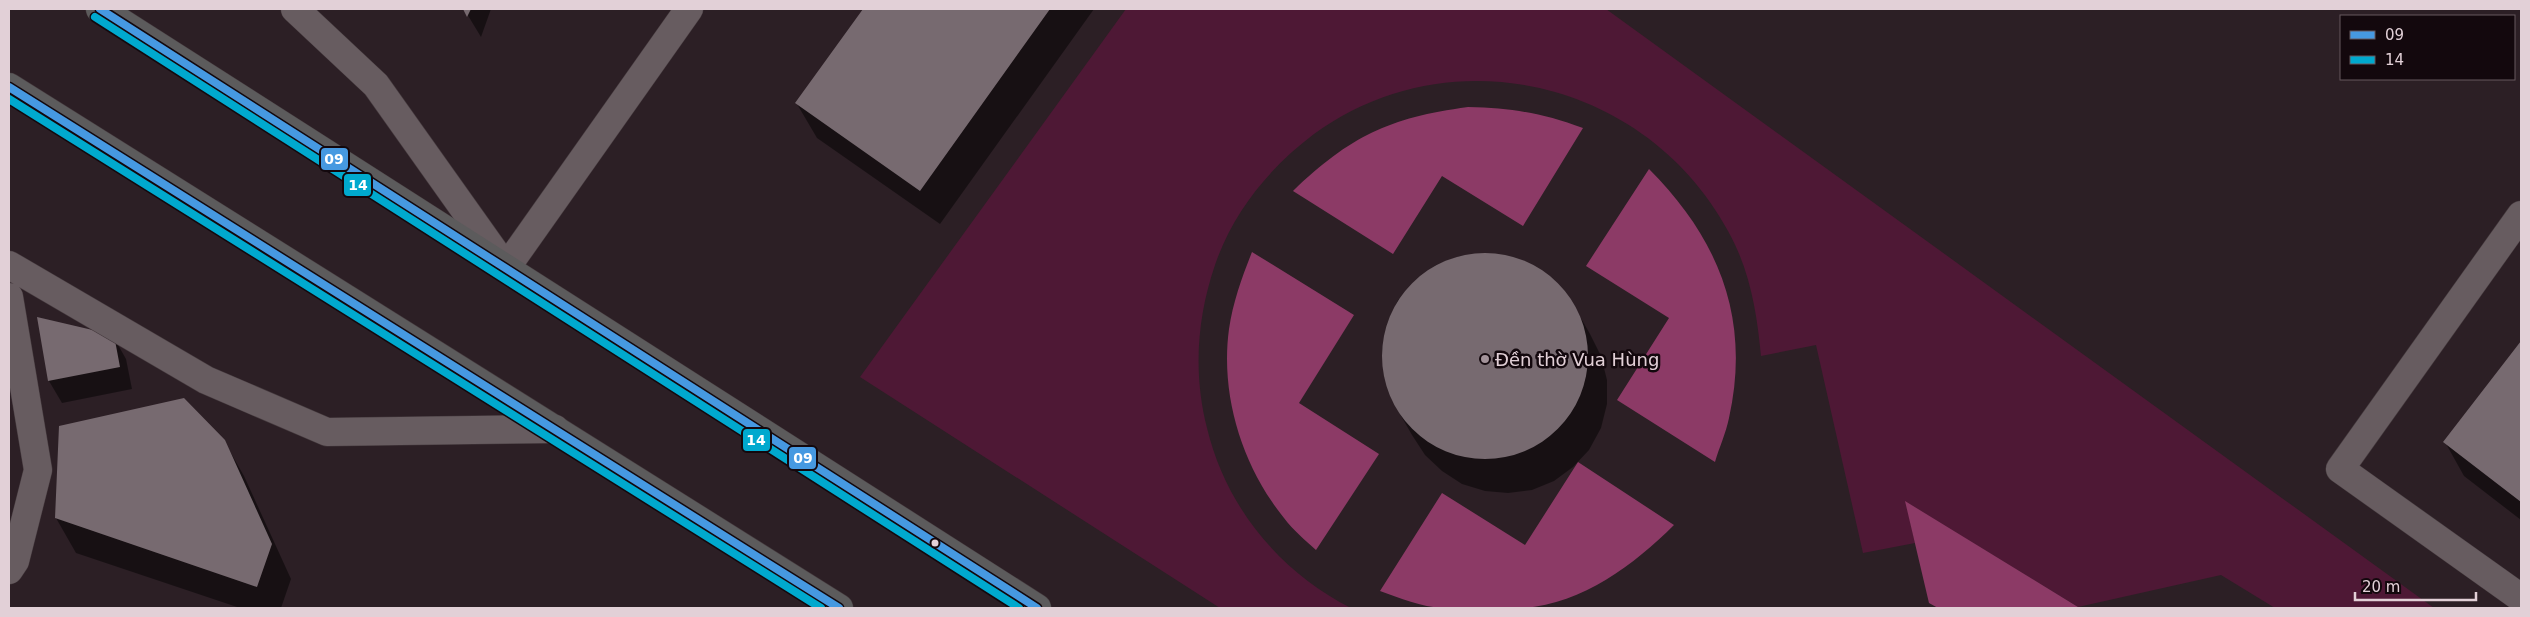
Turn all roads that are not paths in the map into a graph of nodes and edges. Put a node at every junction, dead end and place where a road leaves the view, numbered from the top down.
1 (100, 9) edge
2 (295, 9) edge
3 (689, 9) edge
4 (9, 87) edge
5 (2521, 215) edge
6 (9, 264) edge
7 (506, 268) junction
8 (9, 297) edge
9 (555, 429) junction
10 (9, 570) edge
11 (2521, 598) edge
12 (839, 608) edge
13 (1037, 608) edge

1 - 7 main road
2 - 7 street
3 - 7 street
4 - 9 main road
5 - 11 street
6 - 9 street
7 - 13 main road
8 - 10 street
9 - 12 main road

